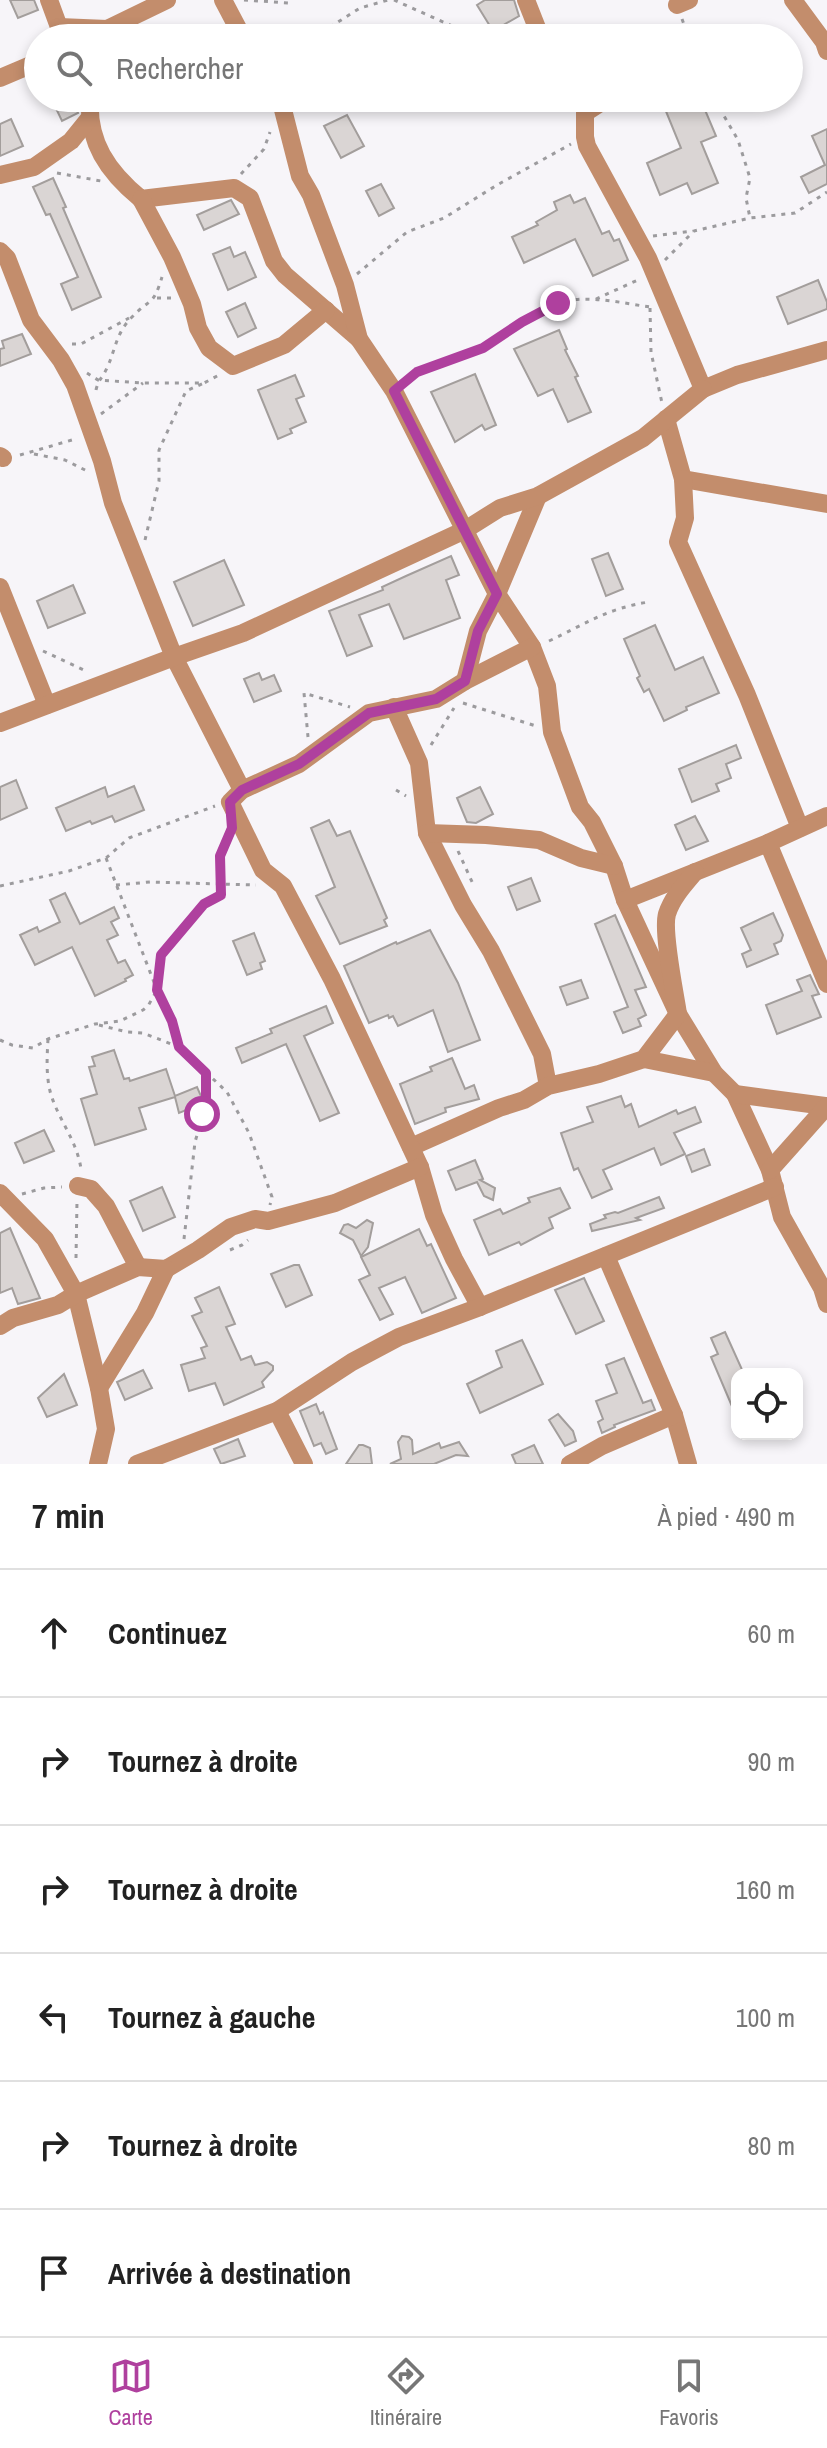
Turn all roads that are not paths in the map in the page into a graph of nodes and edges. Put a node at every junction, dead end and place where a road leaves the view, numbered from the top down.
1 (49, 0) edge
2 (167, 0) edge
3 (223, 0) edge
4 (526, 0) edge
5 (793, 0) edge
6 (57, 24) edge
7 (117, 24) edge
8 (236, 24) edge
9 (535, 24) edge
10 (827, 51) edge
11 (24, 68) edge
12 (0, 78) edge
13 (89, 112) edge
14 (283, 112) edge
15 (582, 112) edge
16 (88, 120) junction
17 (0, 175) edge
18 (141, 199) junction
19 (0, 251) edge
20 (326, 310) junction
21 (359, 339) junction
22 (827, 350) edge
23 (703, 389) junction
24 (666, 419) junction
25 (683, 479) junction
26 (538, 496) junction
27 (827, 504) edge
28 (465, 530) junction
29 (0, 587) edge
30 (497, 594) junction
31 (532, 647) junction
32 (174, 657) junction
33 (465, 681) junction
34 (47, 705) junction
35 (394, 707) junction
36 (0, 723) edge
37 (236, 796) junction
38 (827, 816) edge
39 (800, 828) junction
40 (427, 833) junction
41 (768, 843) junction
42 (614, 866) junction
43 (695, 872) junction
44 (625, 900) junction
45 (827, 984) edge
46 (678, 1014) junction
47 (644, 1059) junction
48 (714, 1073) junction
49 (548, 1086) junction
50 (735, 1094) junction
51 (826, 1106) edge
52 (411, 1147) junction
53 (420, 1167) junction
54 (773, 1179) junction
55 (78, 1186) road end
56 (7, 1194) edge
57 (606, 1256) junction
58 (138, 1267) junction
59 (166, 1269) junction
60 (825, 1292) edge
61 (76, 1294) junction
62 (480, 1307) junction
63 (0, 1326) edge
64 (99, 1388) junction
65 (277, 1411) junction
66 (674, 1415) junction
67 (98, 1464) edge
68 (137, 1464) edge
69 (304, 1464) edge
70 (570, 1464) edge
71 (688, 1464) edge

1 - 6 street
2 - 7 street
3 - 8 street
4 - 9 street
5 - 10 street
11 - 12 street
13 - 16 street
14 - 21 street
15 - 23 street
16 - 17 street
16 - 18 street
18 - 20 street
18 - 20 street
19 - 32 street
20 - 21 street
21 - 28 street
22 - 23 street
23 - 24 street
24 - 25 street
24 - 26 street
25 - 27 street
25 - 39 street
26 - 28 street
26 - 30 street
28 - 30 street
28 - 32 street
29 - 34 street
30 - 31 street
30 - 33 street
31 - 33 street
31 - 42 street
32 - 34 street
32 - 37 street
33 - 35 street
34 - 36 street
35 - 37 street
35 - 40 street
37 - 52 street
38 - 39 street
39 - 41 street
40 - 42 street
40 - 49 street
41 - 43 street
41 - 45 street
42 - 44 street
43 - 44 street
43 - 46 street
44 - 46 street
46 - 47 street
46 - 48 street
47 - 48 street
47 - 49 street
48 - 50 street
49 - 52 street
50 - 51 street
50 - 54 street
51 - 54 street
52 - 53 street
53 - 59 street
53 - 62 street
54 - 57 street
54 - 60 street
55 - 58 street
56 - 61 street
57 - 62 street
57 - 66 street
58 - 59 street
58 - 61 street
59 - 64 street
61 - 63 street
61 - 64 street
62 - 65 street
64 - 67 street
65 - 68 street
65 - 69 street
66 - 70 street
66 - 71 street

